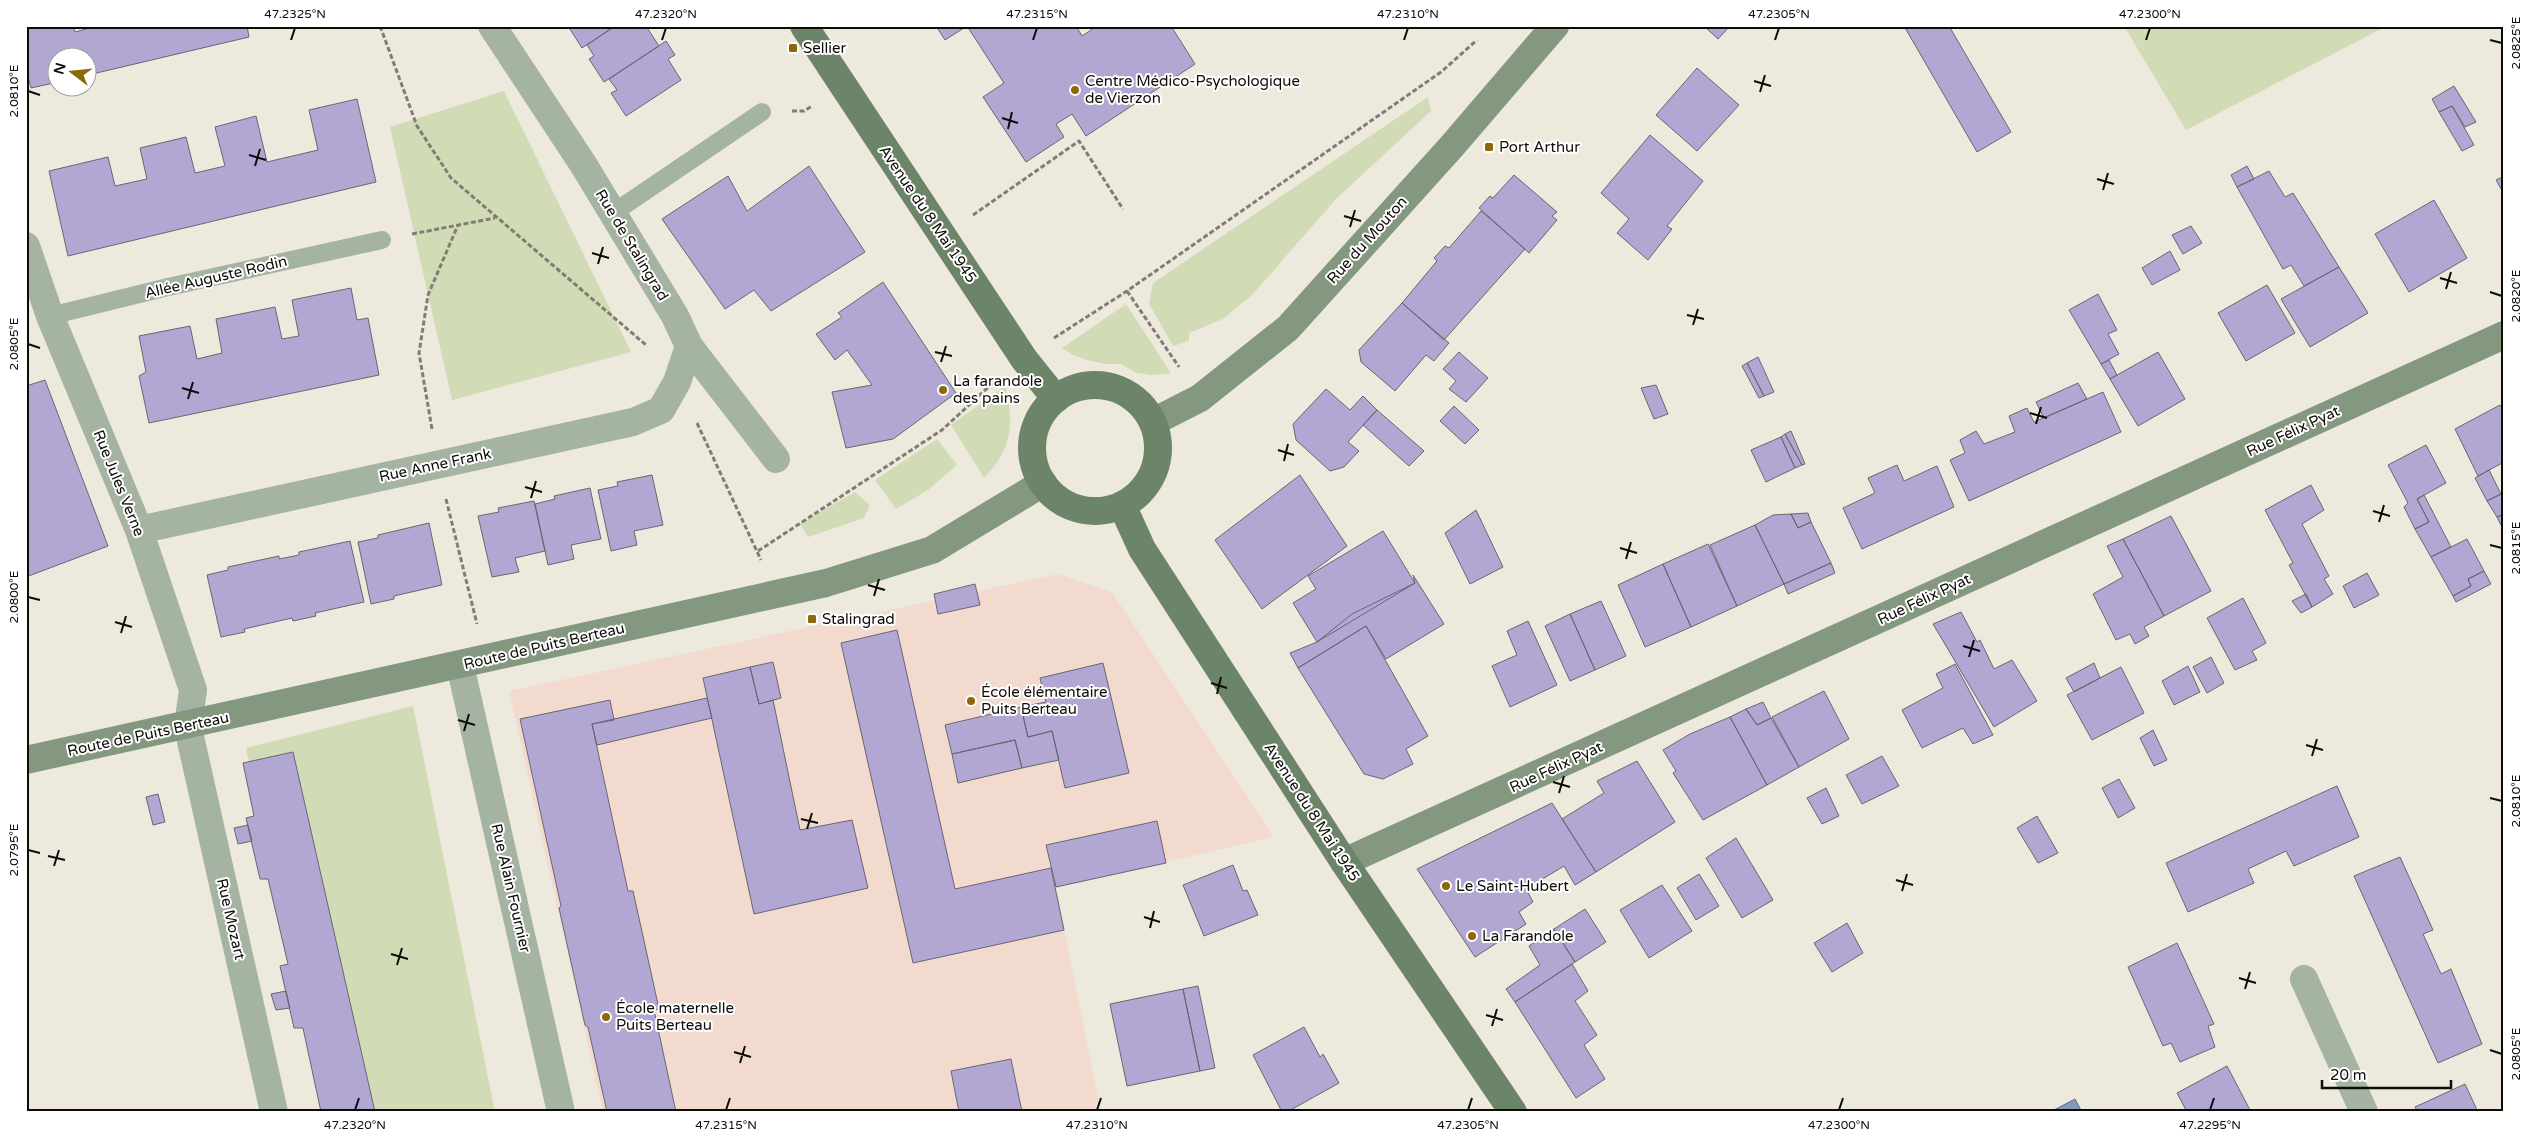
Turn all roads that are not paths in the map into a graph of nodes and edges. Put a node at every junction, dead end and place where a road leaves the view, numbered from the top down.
1 (492, 26) edge
2 (804, 26) edge
3 (1555, 26) edge
4 (762, 112) road end
5 (613, 213) junction
6 (382, 240) road end
7 (26, 246) edge
8 (50, 316) junction
9 (2504, 335) edge
10 (689, 346) junction
11 (1056, 399) junction
12 (1153, 422) junction
13 (776, 459) dead end
14 (1043, 483) junction
15 (1122, 505) junction
16 (139, 530) junction
17 (460, 665) junction
18 (188, 726) junction
19 (26, 760) edge
20 (1344, 862) junction
21 (2304, 979) dead end
22 (274, 1112) edge
23 (561, 1112) edge
24 (1513, 1112) edge
25 (2364, 1112) edge

1 - 5 street, Rue de Stalingrad
2 - 11 main road, Avenue du 8 Mai 1945
3 - 12 street, Rue du Mouton
4 - 5 lane
5 - 10 street, Rue de Stalingrad
6 - 8 lane, Allée Auguste Rodin
7 - 8 street, Rue Jules Verne
8 - 16 street, Rue Jules Verne
9 - 20 street, Rue Félix Pyat
10 - 13 street, Rue de Stalingrad
10 - 16 street, Rue Anne Frank
11 - 12 main road
11 - 14 main road
12 - 15 main road
14 - 15 main road
14 - 17 street, Route de Puits Berteau
15 - 20 main road, Avenue du 8 Mai 1945
16 - 18 street, Rue Jules Verne
17 - 18 street, Route de Puits Berteau
17 - 23 street, Rue Alain Fournier
18 - 19 street, Route de Puits Berteau
18 - 22 street, Rue Mozart
20 - 24 main road, Avenue du 8 Mai 1945
21 - 25 street

